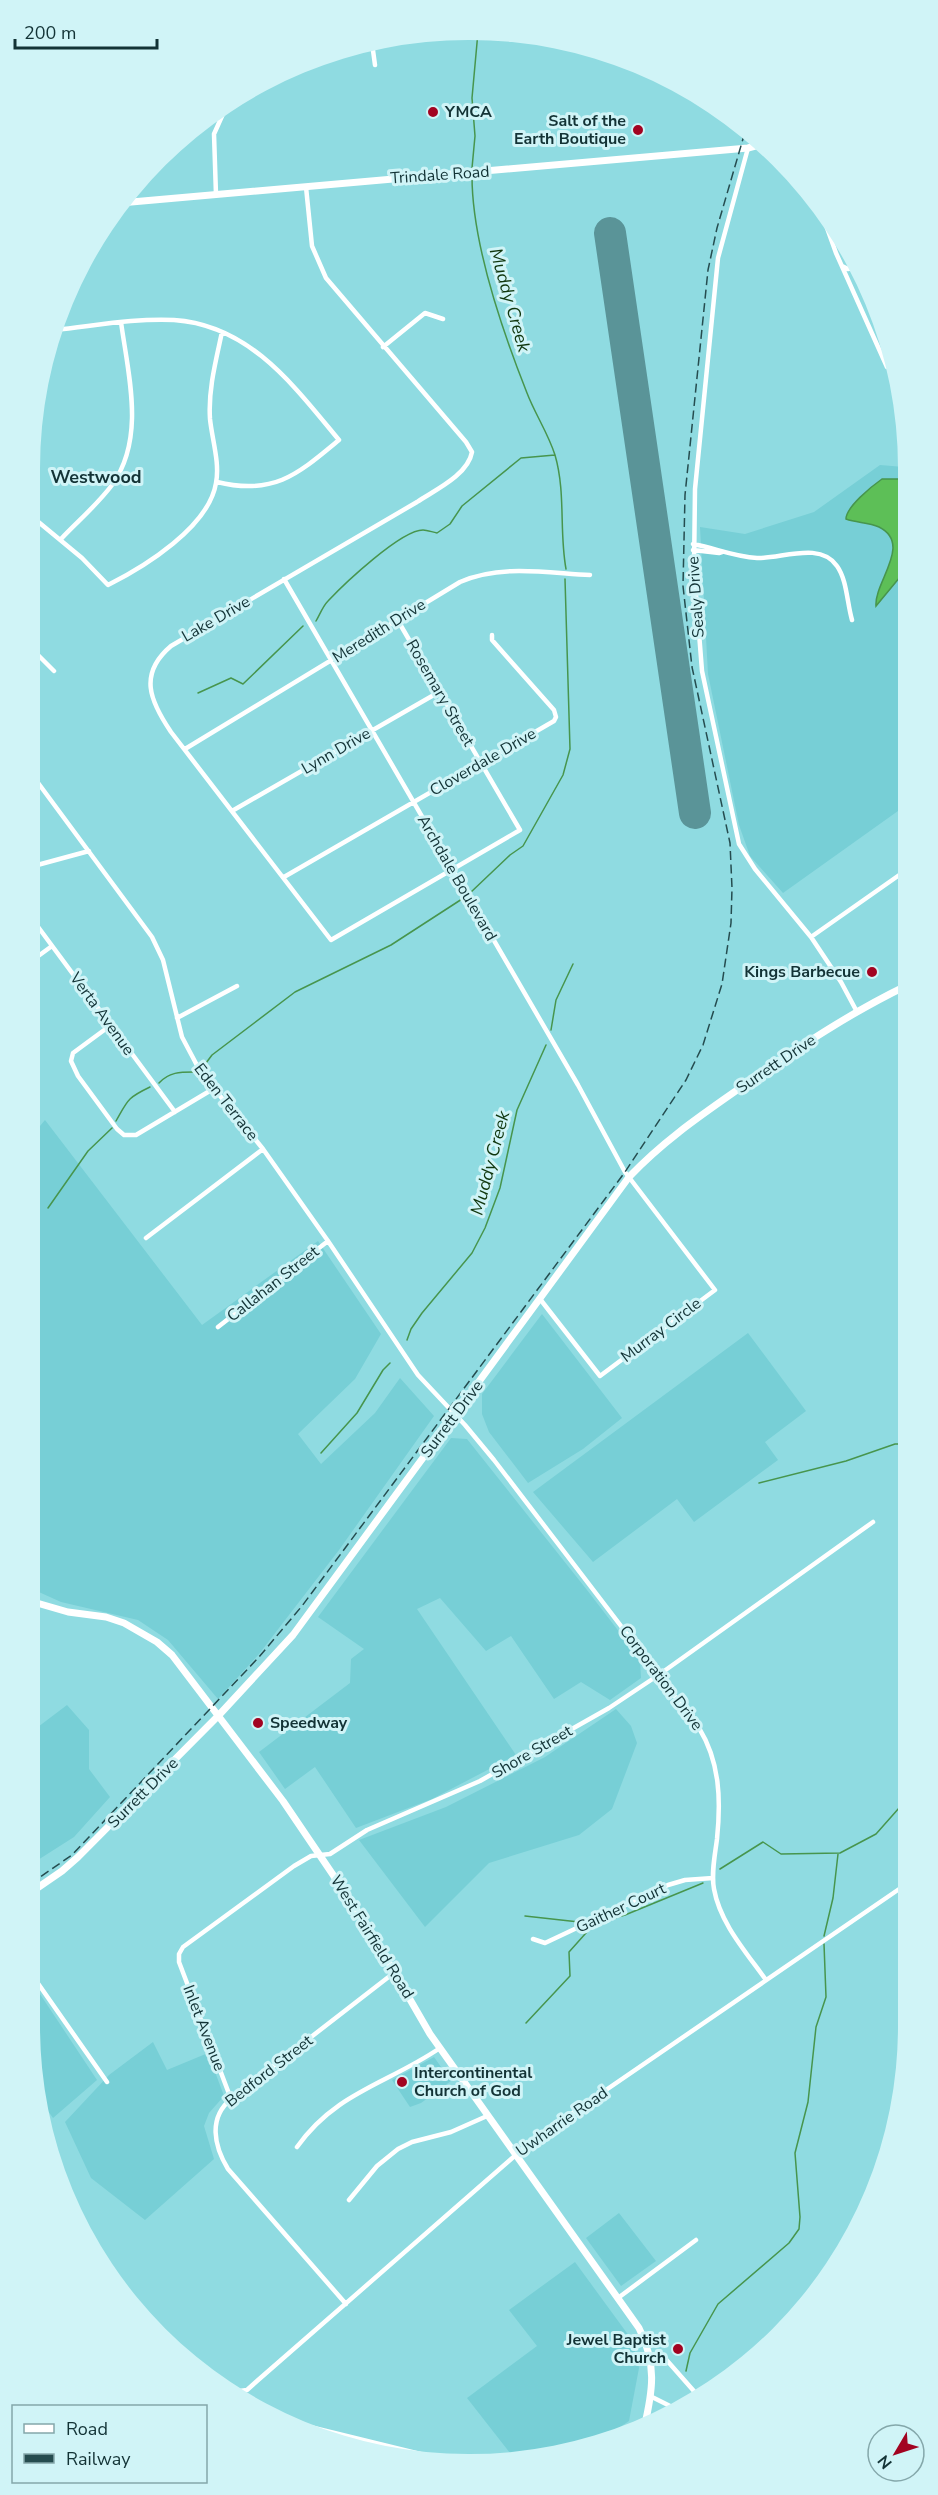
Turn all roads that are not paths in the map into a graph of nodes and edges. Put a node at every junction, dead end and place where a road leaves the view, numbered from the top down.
1 (373, 52) edge
2 (375, 65) dead end
3 (220, 121) edge
4 (752, 147) edge
5 (748, 148) junction
6 (306, 187) junction
7 (216, 195) junction
8 (134, 202) edge
9 (835, 246) edge
10 (842, 266) junction
11 (847, 269) edge
12 (443, 319) dead end
13 (121, 322) junction
14 (64, 329) edge
15 (222, 332) junction
16 (383, 347) junction
17 (883, 358) edge
18 (217, 482) junction
19 (40, 523) edge
20 (61, 539) junction
21 (693, 544) junction
22 (693, 550) junction
23 (722, 552) junction
24 (591, 575) dead end
25 (284, 579) junction
26 (397, 619) junction
27 (852, 620) dead end
28 (492, 635) dead end
29 (40, 657) edge
30 (331, 661) junction
31 (54, 671) dead end
32 (439, 692) junction
33 (372, 730) junction
34 (185, 749) junction
35 (481, 763) junction
36 (40, 785) edge
37 (413, 802) junction
38 (232, 811) junction
39 (520, 830) joint
40 (89, 851) junction
41 (40, 864) edge
42 (452, 869) junction
43 (898, 876) edge
44 (284, 877) junction
45 (40, 930) edge
46 (811, 937) junction
47 (52, 946) junction
48 (40, 955) edge
49 (237, 986) dead end
50 (898, 990) edge
51 (856, 1010) junction
52 (177, 1018) junction
53 (111, 1025) junction
54 (213, 1089) junction
55 (175, 1112) junction
56 (263, 1149) junction
57 (629, 1177) junction
58 (146, 1238) dead end
59 (328, 1241) junction
60 (540, 1299) junction
61 (218, 1327) dead end
62 (455, 1415) junction
63 (873, 1521) dead end
64 (40, 1604) edge
65 (660, 1674) junction
66 (219, 1714) junction
67 (321, 1855) junction
68 (713, 1878) junction
69 (40, 1886) edge
70 (898, 1890) edge
71 (533, 1939) dead end
72 (178, 1956) joint
73 (395, 1972) junction
74 (766, 1980) junction
75 (40, 1986) edge
76 (440, 2048) junction
77 (107, 2082) dead end
78 (231, 2099) junction
79 (487, 2116) junction
80 (297, 2147) dead end
81 (514, 2155) junction
82 (349, 2200) dead end
83 (696, 2240) dead end
84 (618, 2298) junction
85 (346, 2304) junction
86 (663, 2356) dead end
87 (244, 2390) edge
88 (693, 2391) edge
89 (652, 2397) junction
90 (668, 2405) edge
91 (647, 2415) edge

1 - 2 street
3 - 7 street
4 - 5 main road, Trindale Road
5 - 6 main road, Trindale Road
5 - 21 street, Sealy Drive
6 - 7 main road, Trindale Road
6 - 16 street, Lake Drive
7 - 8 main road, Trindale Road
9 - 10 street
10 - 11 street
10 - 17 street
12 - 16 street
13 - 14 street
13 - 15 street
13 - 20 street
15 - 18 street
15 - 18 street
16 - 25 street, Lake Drive
18 - 20 street
19 - 20 street
21 - 22 street, Sealy Drive
21 - 23 street
22 - 23 street
22 - 46 street, Sealy Drive
23 - 27 street
24 - 26 street, Meredith Drive
25 - 30 street, Archdale Boulevard
25 - 34 street, Lake Drive
26 - 30 street, Meredith Drive
26 - 32 street, Rosemary Street
28 - 35 street, Cloverdale Drive
29 - 31 street
30 - 33 street, Archdale Boulevard
30 - 34 street, Meredith Drive
32 - 33 street, Lynn Drive
32 - 35 street, Rosemary Street
33 - 37 street, Archdale Boulevard
33 - 38 street, Lynn Drive
34 - 38 street, Lake Drive
35 - 37 street, Cloverdale Drive
35 - 39 street, Rosemary Street
36 - 40 street, Eden Terrace
37 - 42 street, Archdale Boulevard
37 - 44 street, Cloverdale Drive
38 - 44 street, Lake Drive
39 - 42 street, Lake Drive
40 - 41 street
40 - 52 street, Eden Terrace
42 - 44 street, Lake Drive
42 - 57 street, Archdale Boulevard
43 - 46 street
45 - 47 street, Verta Avenue
46 - 51 street, Sealy Drive
47 - 48 street
47 - 53 street, Verta Avenue
49 - 52 street
50 - 51 main road, Surrett Drive
51 - 57 main road, Surrett Drive
52 - 54 street, Eden Terrace
53 - 55 street, Verta Avenue
53 - 55 street
54 - 55 street
54 - 56 street, Eden Terrace
56 - 58 street
56 - 59 street, Eden Terrace
57 - 60 main road, Surrett Drive
57 - 60 street, Murray Circle
59 - 61 street, Callahan Street
59 - 62 street, Eden Terrace
60 - 62 main road, Surrett Drive
62 - 65 street, Corporation Drive
62 - 66 main road, Surrett Drive
63 - 65 street, Shore Street
64 - 66 main road, West Fairfield Road
65 - 67 street, Shore Street
65 - 68 street, Corporation Drive
66 - 67 main road, West Fairfield Road
66 - 69 main road, Surrett Drive
67 - 72 street, Shore Street
67 - 73 main road, West Fairfield Road
68 - 71 street, Gaither Court
68 - 74 street, Corporation Drive
70 - 74 street, Uwharrie Road
72 - 78 street, Inlet Avenue
73 - 76 main road, West Fairfield Road
73 - 78 street, Bedford Street
74 - 81 street, Uwharrie Road
75 - 77 street
76 - 79 main road, West Fairfield Road
76 - 80 street
78 - 85 street, Bedford Street
79 - 81 main road, West Fairfield Road
79 - 82 street
81 - 84 main road, West Fairfield Road
81 - 85 street, Uwharrie Road
83 - 84 street
84 - 89 main road, West Fairfield Road
85 - 87 street, Uwharrie Road
86 - 88 street
89 - 90 street
89 - 91 main road, West Fairfield Road

